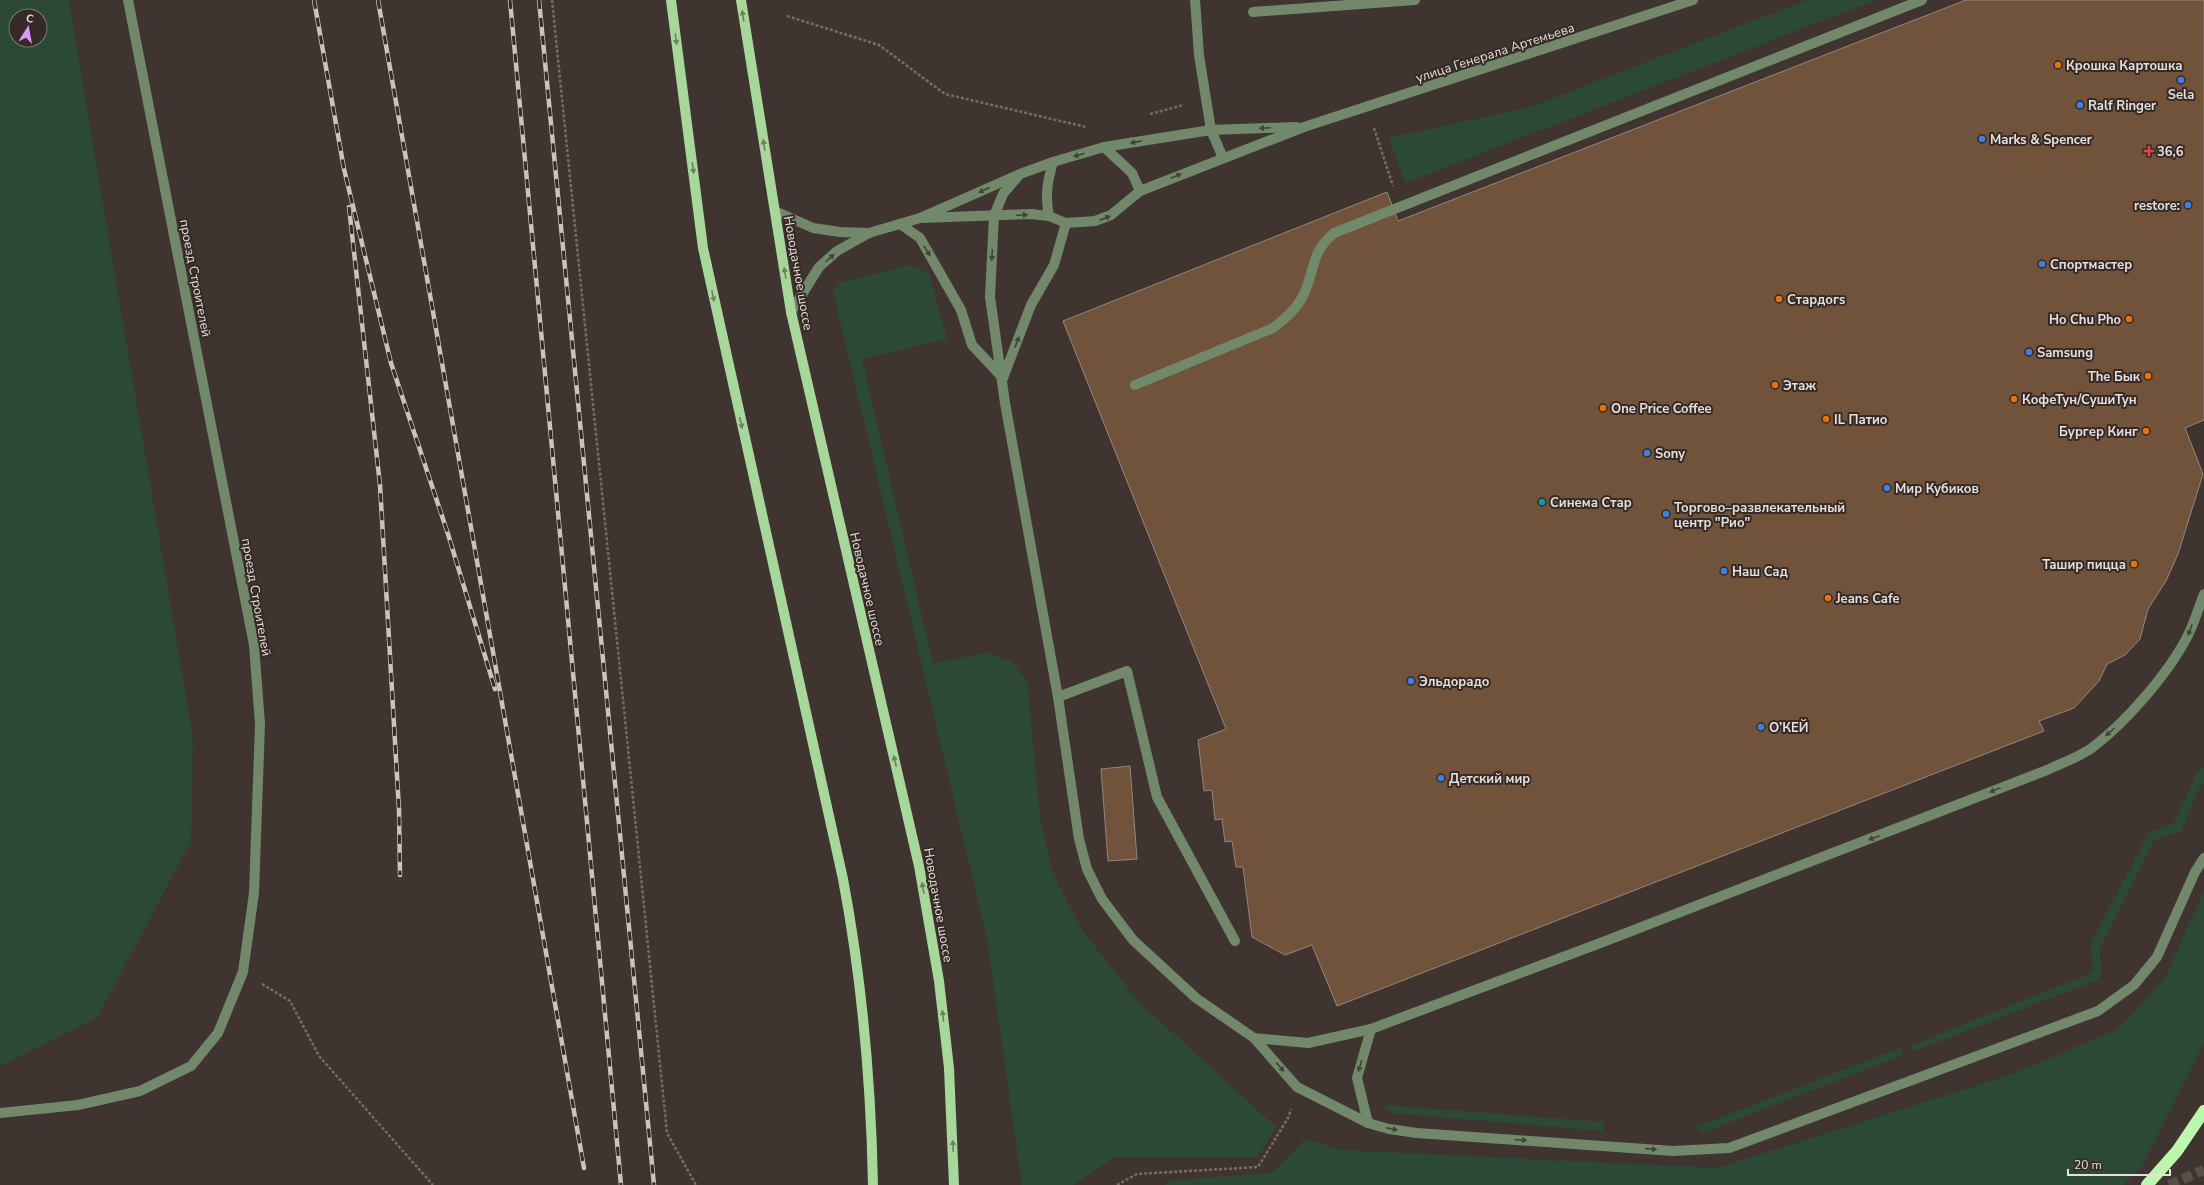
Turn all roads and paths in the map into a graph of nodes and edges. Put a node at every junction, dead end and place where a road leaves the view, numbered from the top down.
1 (128, 0) edge
2 (552, 0) edge
3 (671, 0) edge
4 (741, 0) edge
5 (1195, 0) edge
6 (1415, 0) edge
7 (1693, 0) edge
8 (1922, 0) edge
9 (1253, 12) dead end
10 (787, 16) dead end
11 (1206, 99) junction
12 (1147, 115) dead end
13 (1304, 127) junction
14 (1374, 127) dead end
15 (1088, 128) dead end
16 (1211, 130) junction
17 (1104, 147) junction
18 (1223, 158) junction
19 (1053, 162) junction
20 (1020, 174) junction
21 (1140, 191) junction
22 (1399, 206) junction
23 (775, 211) junction
24 (994, 216) junction
25 (1049, 216) junction
26 (920, 218) junction
27 (1066, 223) junction
28 (900, 224) junction
29 (869, 233) junction
30 (791, 312) junction
31 (1003, 378) junction
32 (1135, 384) dead end
33 (2204, 594) edge
34 (1058, 697) junction
35 (2204, 858) edge
36 (1235, 941) dead end
37 (243, 972) junction
38 (1371, 1029) junction
39 (1254, 1038) junction
40 (2204, 1111) edge
41 (0, 1113) edge
42 (1288, 1118) dead end
43 (1368, 1123) junction
44 (433, 1185) edge
45 (696, 1185) edge
46 (873, 1185) edge
47 (954, 1185) edge
48 (1117, 1185) edge
49 (2147, 1185) edge

1 - 37 street, проезд Строителей
2 - 45 path
3 -> 46 main road
23 -> 4 main road, Новодачное шоссе
5 - 11 street
6 - 9 street
7 - 13 street, улица Генерала Артемьева
8 - 22 street
10 - 15 path
11 - 12 path
11 - 16 street
13 -> 16 street, улица Генерала Артемьева
13 - 18 street, улица Генерала Артемьева
14 - 22 path
16 -> 17 street, улица Генерала Артемьева
16 - 18 street
17 -> 19 street, улица Генерала Артемьева
17 - 21 street
21 -> 18 street, улица Генерала Артемьева
19 - 20 street, улица Генерала Артемьева
19 - 25 street
20 - 24 street
20 -> 26 street, улица Генерала Артемьева
27 -> 21 street, улица Генерала Артемьева
22 - 32 street
23 - 29 street
30 -> 23 main road, Новодачное шоссе
24 -> 25 street, улица Генерала Артемьева
24 - 26 street, улица Генерала Артемьева
24 -> 31 street
25 - 27 street, улица Генерала Артемьева
26 - 28 street, улица Генерала Артемьева
31 -> 27 street
28 - 29 street, улица Генерала Артемьева
28 -> 31 street
30 -> 29 street
47 -> 30 main road, Новодачное шоссе
31 - 34 street
33 -> 38 street
34 - 36 street
34 - 39 street
43 -> 35 street
37 - 41 street, проезд Строителей
37 - 44 path
38 - 39 street
38 -> 43 street
39 -> 43 street
40 - 49 highway
42 - 48 path

